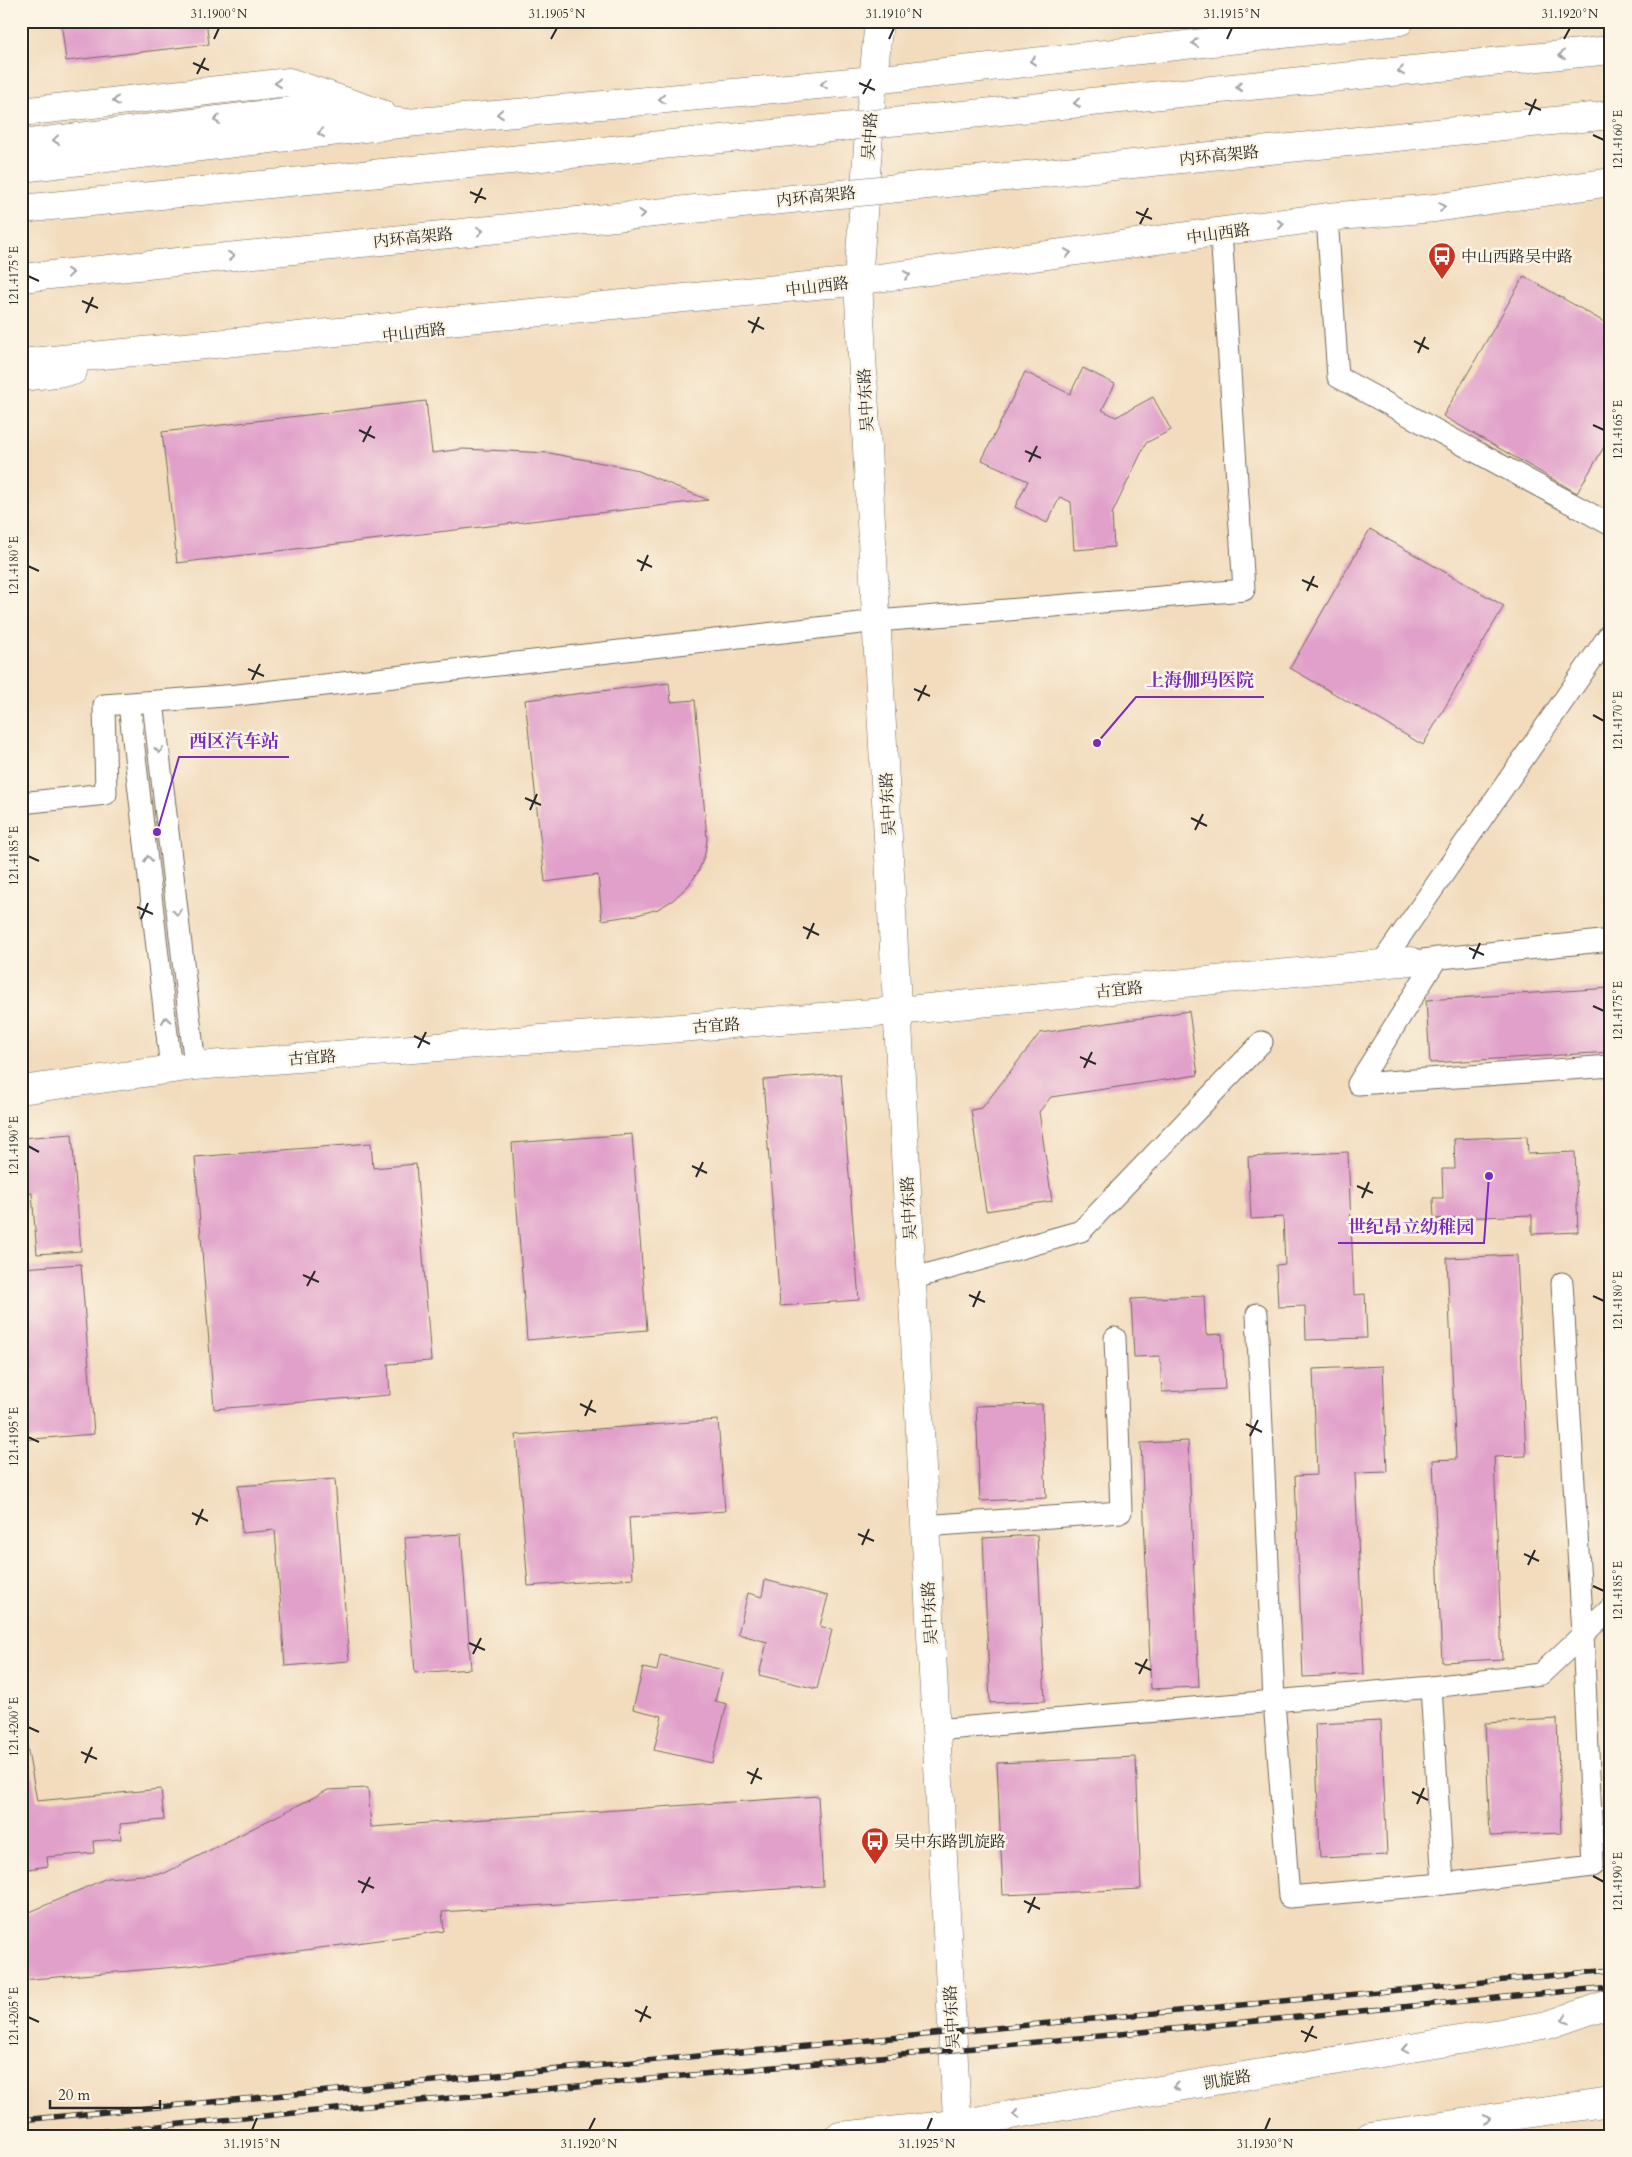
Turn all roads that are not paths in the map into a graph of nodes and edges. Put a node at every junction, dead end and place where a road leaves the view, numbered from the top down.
1 (879, 21) edge
2 (1400, 21) edge
3 (1611, 50) edge
4 (873, 80) junction
5 (21, 112) edge
6 (1611, 115) edge
7 (407, 123) junction
8 (21, 144) edge
9 (21, 168) edge
10 (1611, 182) edge
11 (21, 209) edge
12 (1327, 218) junction
13 (1221, 232) junction
14 (21, 278) edge
15 (858, 281) junction
16 (21, 364) edge
17 (21, 377) edge
18 (1611, 525) edge
19 (878, 621) junction
20 (1611, 632) edge
21 (153, 702) junction
22 (129, 704) junction
23 (21, 803) edge
24 (1611, 940) edge
25 (1424, 959) junction
26 (1381, 964) junction
27 (897, 1011) junction
28 (1262, 1042) dead end
29 (1611, 1066) edge
30 (183, 1067) junction
31 (21, 1090) edge
32 (911, 1279) junction
33 (1562, 1283) dead end
34 (1257, 1314) dead end
35 (1115, 1338) dead end
36 (924, 1526) junction
37 (1611, 1608) edge
38 (1583, 1634) junction
39 (1431, 1687) junction
40 (1274, 1702) junction
41 (935, 1730) junction
42 (1443, 1884) junction
43 (1611, 2003) edge
44 (1611, 2102) edge
45 (957, 2130) edge
46 (840, 2136) edge
47 (1370, 2136) edge

1 - 4 main road, 吴中路
2 -> 4 main road
3 -> 11 main road, bridge
4 -> 7 main road
4 - 15 main road, 吴中路
7 -> 5 main road
14 -> 6 main road, 内环高架路, bridge
7 -> 8 main road
7 -> 9 main road
12 -> 10 main road, 中山西路
13 -> 12 main road, 中山西路
12 - 18 lane
15 -> 13 main road, 中山西路
13 - 19 lane
15 - 16 main road
15 - 17 main road, 中山西路
15 - 19 main road, 吴中东路
19 - 21 lane
19 - 27 main road, 吴中东路
20 - 26 lane
21 - 22 lane
21 -> 30 lane
22 - 23 lane
30 -> 22 lane
24 - 25 lane
25 - 26 main road, 古宜路
25 - 29 lane
26 - 27 main road, 古宜路
27 - 30 main road, 古宜路
27 - 32 main road, 吴中东路
28 - 32 lane
30 - 31 main road, 古宜路
32 - 36 main road, 吴中东路
33 - 38 lane
34 - 40 lane
35 - 36 lane
36 - 41 main road, 吴中东路
37 - 38 lane
38 - 39 lane
38 - 42 lane
39 - 40 lane
39 - 42 lane
40 - 41 lane
40 - 42 lane
41 - 45 main road, 吴中东路
43 -> 45 main road, 凯旋路
47 -> 44 main road
45 - 46 main road, 凯旋路

